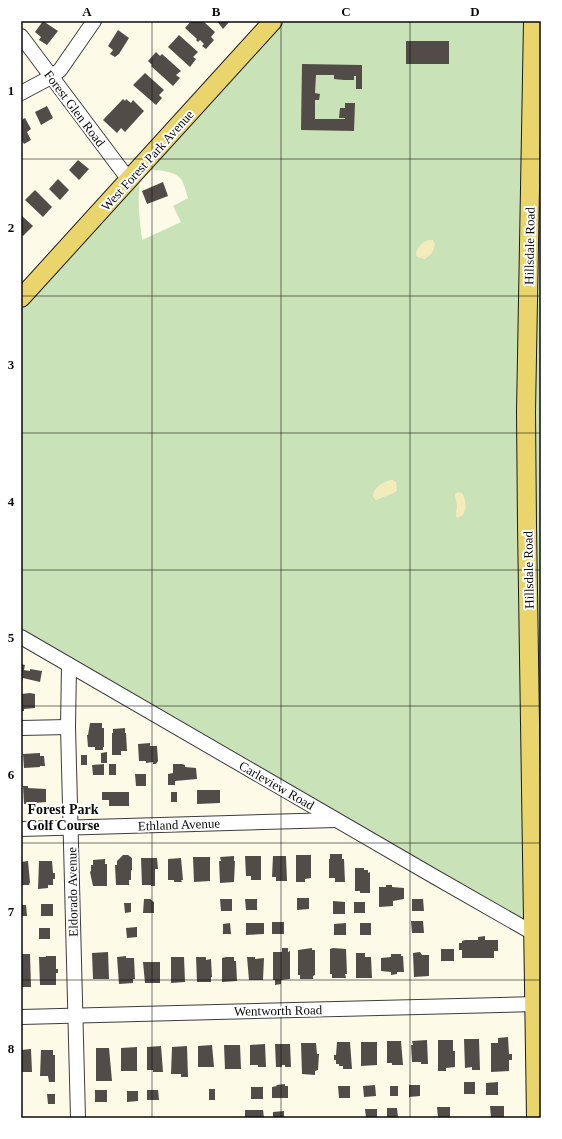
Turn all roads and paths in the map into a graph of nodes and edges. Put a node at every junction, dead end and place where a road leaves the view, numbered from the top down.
1 (94, 21) edge
2 (272, 21) edge
3 (533, 21) edge
4 (21, 36) edge
5 (51, 77) junction
6 (21, 92) edge
7 (129, 180) junction
8 (21, 298) edge
9 (21, 637) edge
10 (69, 665) junction
11 (68, 727) junction
12 (21, 728) edge
13 (337, 820) junction
14 (71, 827) junction
15 (21, 829) edge
16 (533, 933) junction
17 (535, 1004) junction
18 (75, 1015) junction
19 (21, 1016) edge
20 (78, 1118) edge
21 (536, 1118) edge

1 - 5 street
2 - 7 main road, West Forest Park Avenue
3 - 16 main road, Hillsdale Road
4 - 5 street, Forest Glen Road
5 - 6 street
5 - 7 street, Forest Glen Road
7 - 8 main road, West Forest Park Avenue
9 - 10 street, Carleview Road
10 - 11 street, Eldorado Avenue
10 - 13 street, Carleview Road
11 - 12 street
11 - 14 street, Eldorado Avenue
13 - 14 street, Ethland Avenue
13 - 16 street, Carleview Road
14 - 15 street, Ethland Avenue
14 - 18 street, Eldorado Avenue
16 - 17 main road, Hillsdale Road
17 - 18 street, Wentworth Road
17 - 21 main road, Hillsdale Road
18 - 19 street, Wentworth Road
18 - 20 street, Eldorado Avenue

